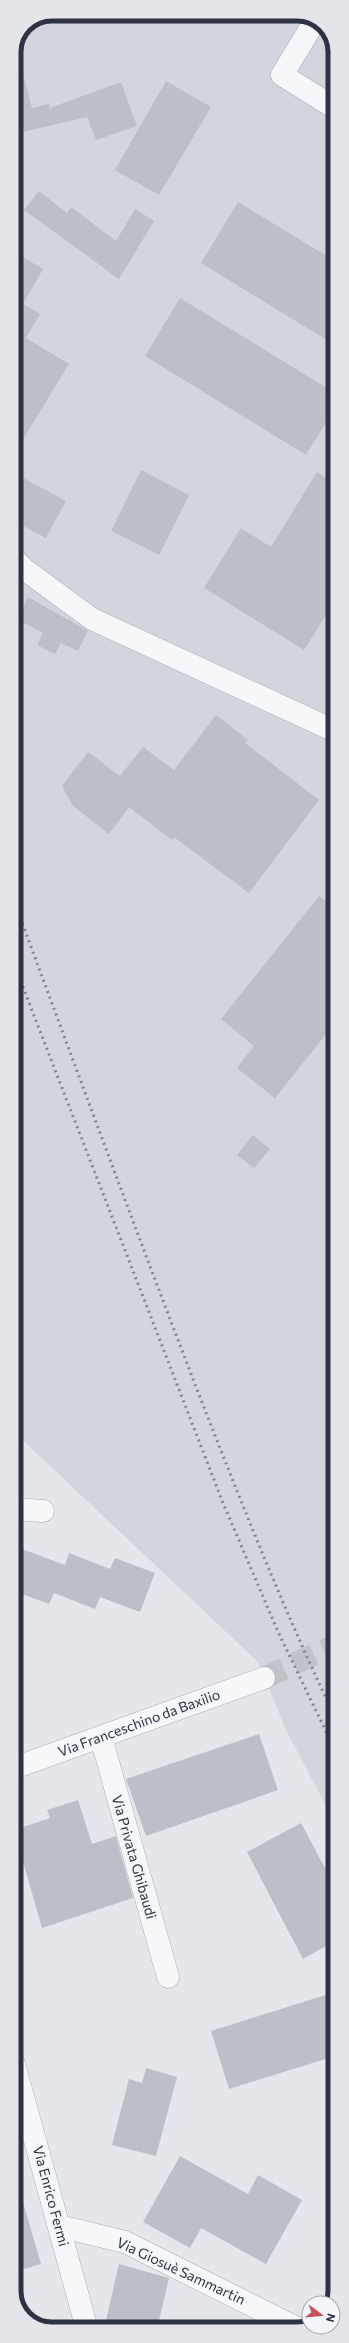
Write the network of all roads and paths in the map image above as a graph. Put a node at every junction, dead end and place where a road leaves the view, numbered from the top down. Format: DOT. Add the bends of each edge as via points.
graph roads {
  1 [pos="313,25"];
  2 [pos="328,104"];
  3 [pos="21,566"];
  4 [pos="328,728"];
  5 [pos="21,1510"];
  6 [pos="42,1511"];
  7 [pos="264,1678"];
  8 [pos="101,1737"];
  9 [pos="21,1766"];
  10 [pos="168,1977"];
  11 [pos="21,2089"];
  12 [pos="59,2226"];
  13 [pos="85,2322"];
  14 [pos="285,2322"];
  1 -- 2 [label="street" via="282,75"];
  3 -- 4 [label="street" via="92,618"];
  5 -- 6 [label="street"];
  7 -- 8 [label="street, Via Franceschino da Baxilio"];
  8 -- 9 [label="street, Via Franceschino da Baxilio"];
  8 -- 10 [label="street, Via Privata Ghibaudi"];
  11 -- 12 [label="street, Via Enrico Fermi"];
  12 -- 13 [label="street, Via Enrico Fermi"];
  12 -- 14 [label="street, Via Giosuè Sammartin" via="125,2242"];
}
